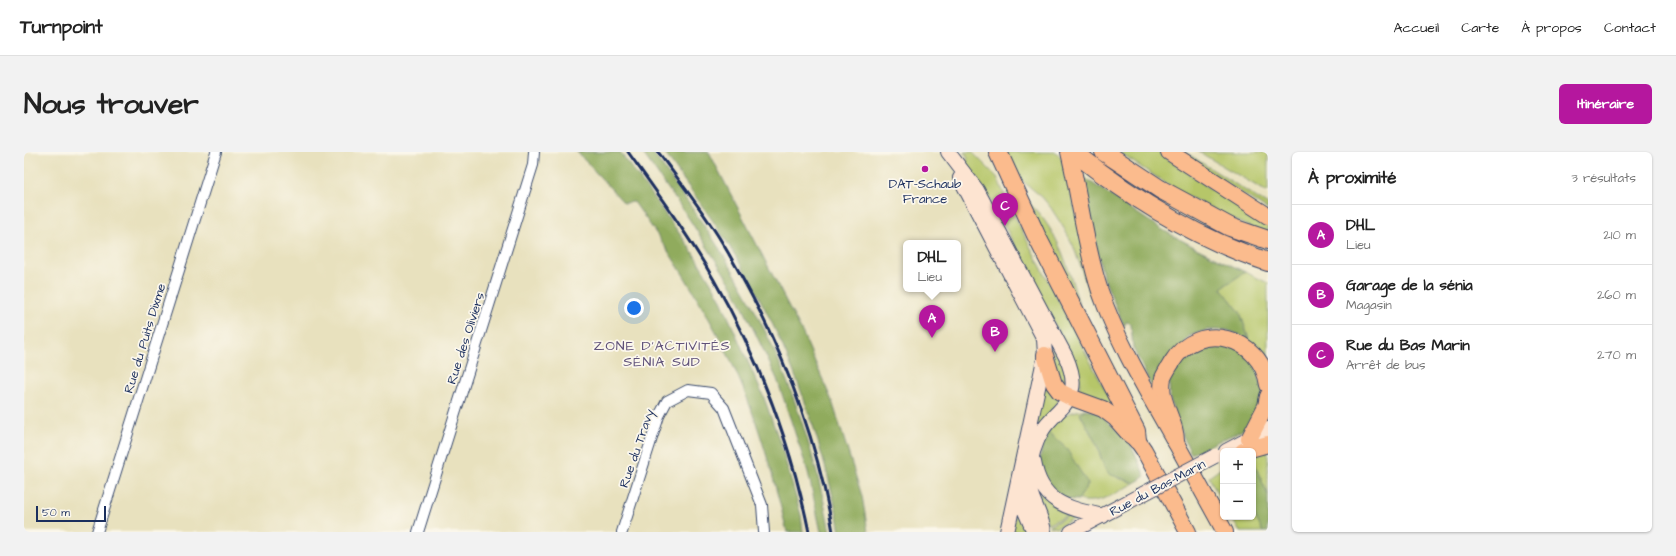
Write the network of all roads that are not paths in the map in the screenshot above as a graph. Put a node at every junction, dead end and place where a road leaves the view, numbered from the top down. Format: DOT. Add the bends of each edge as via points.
graph roads {
  1 [pos="216,152"];
  2 [pos="534,152"];
  3 [pos="947,152"];
  4 [pos="998,152"];
  5 [pos="1069,152"];
  6 [pos="1074,152"];
  7 [pos="1104,152"];
  8 [pos="1169,152"];
  9 [pos="1268,216"];
  10 [pos="1268,240"];
  11 [pos="1260,260"];
  12 [pos="1268,274"];
  13 [pos="1045,355"];
  14 [pos="1268,386"];
  15 [pos="1268,396"];
  16 [pos="1070,397"];
  17 [pos="1268,429"];
  18 [pos="1137,440"];
  19 [pos="1176,443"];
  20 [pos="1268,444"];
  21 [pos="1246,445"];
  22 [pos="1220,454"];
  23 [pos="1032,456"];
  24 [pos="1016,490"];
  25 [pos="1103,516"];
  26 [pos="98,532"];
  27 [pos="418,532"];
  28 [pos="622,532"];
  29 [pos="764,532"];
  30 [pos="1007,532"];
  31 [pos="1034,532"];
  32 [pos="1044,532"];
  33 [pos="1071,532"];
  34 [pos="1188,532"];
  35 [pos="1225,532"];
  1 -- 26 [label="street, Rue du Puits Dixme"];
  2 -- 27 [label="street, Rue des Oliviers" via="533,165"];
  3 -- 13 [label="main road" via="1042,333"];
  3 -- 16 [label="main road" via="977,190 1066,357 1073,380"];
  4 -- 18 [label="highway" via="1036,235 1136,431"];
  5 -- 19 [label="main road" via="1100,290 1120,338"];
  6 -- 11 [label="highway" via="1152,207 1196,232"];
  7 -- 10 [label="highway" via="1167,193 1230,227"];
  8 -- 9 [label="main road"];
  11 -- 12 [label="highway"];
  13 -- 16 [label="main road" via="1054,384 1060,392"];
  13 -- 24 [label="main road"];
  14 -- 19 [label="main road" via="1266,373 1258,358 1252,351 1233,340 1207,339 1182,349 1163,379 1163,395 1176,434"];
  15 -- 21 [label="main road" via="1266,406"];
  16 -- 18 [label="main road" via="1103,409"];
  16 -- 23 [label="main road" via="1043,428"];
  17 -- 21 [label="main road, Rue du Bas-Marin"];
  18 -- 34 [label="main road"];
  19 -- 35 [label="main road"];
  20 -- 21 [label="main road"];
  22 -- 25 [label="main road, Rue du Bas-Marin, bridge"];
  23 -- 25 [label="main road" via="1039,481 1054,499 1066,507"];
  23 -- 32 [label="main road" via="1029,487"];
  24 -- 30 [label="main road"];
  24 -- 31 [label="main road"];
  25 -- 33 [label="main road, Rue du Bas-Marin"];
  28 -- 29 [label="street, Rue du Travy" via="659,416 667,401 688,390 711,394 724,408 762,505"];
}
